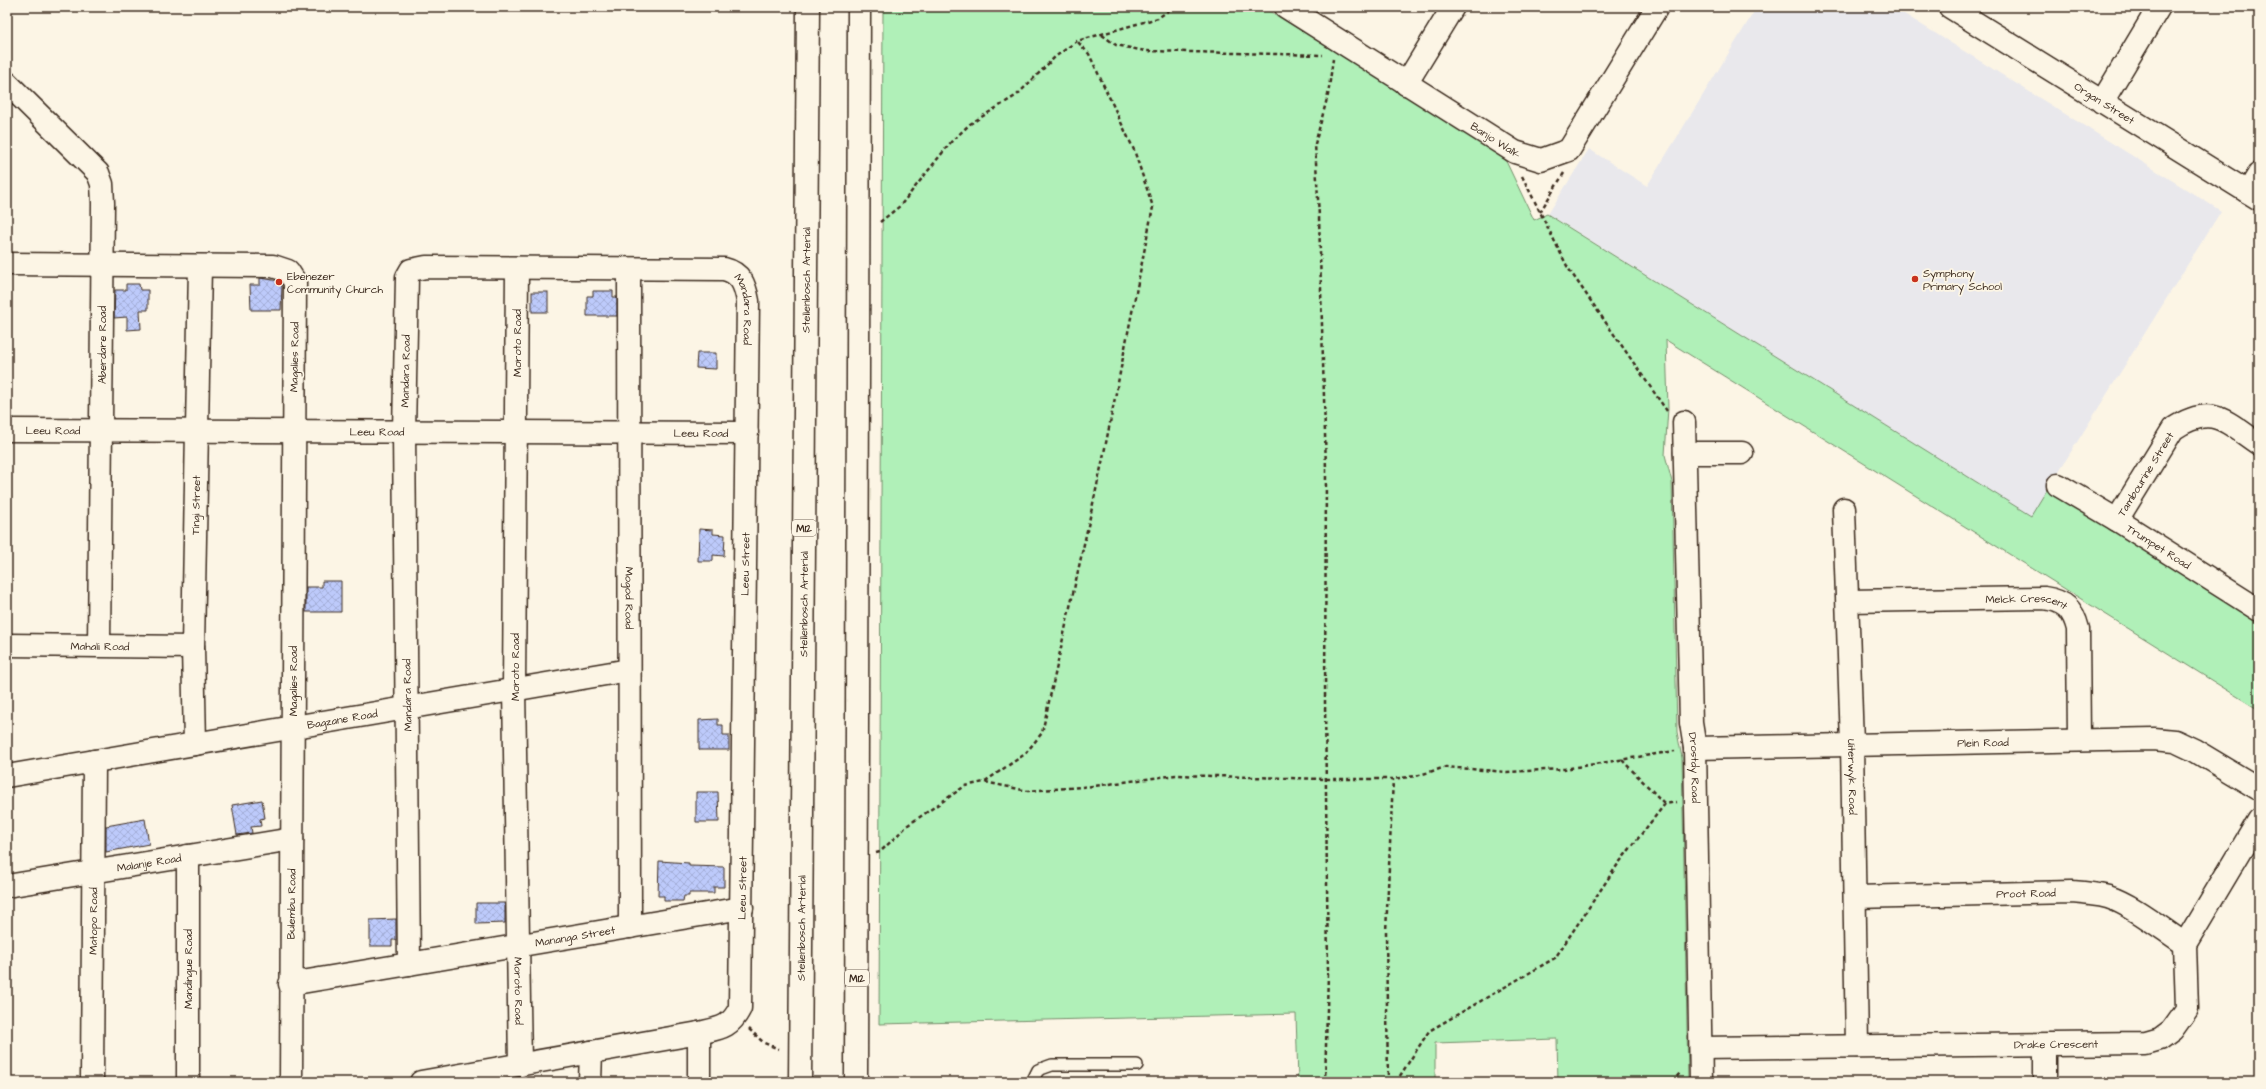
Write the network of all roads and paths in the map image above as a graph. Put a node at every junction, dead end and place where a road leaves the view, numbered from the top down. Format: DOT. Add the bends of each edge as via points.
graph roads {
  1 [pos="808,7"];
  2 [pos="859,7"];
  3 [pos="1174,7"];
  4 [pos="1286,7"];
  5 [pos="1453,7"];
  6 [pos="1657,7"];
  7 [pos="1951,7"];
  8 [pos="2158,7"];
  9 [pos="1101,35"];
  10 [pos="1077,41"];
  11 [pos="7,83"];
  12 [pos="1406,84"];
  13 [pos="2102,102"];
  14 [pos="1568,168"];
  15 [pos="1520,172"];
  16 [pos="2255,188"];
  17 [pos="1540,212"];
  18 [pos="880,222"];
  19 [pos="7,264"];
  20 [pos="102,265"];
  21 [pos="200,266"];
  22 [pos="517,268"];
  23 [pos="629,269"];
  24 [pos="1666,410"];
  25 [pos="1684,422"];
  26 [pos="7,430"];
  27 [pos="101,430"];
  28 [pos="197,430"];
  29 [pos="294,431"];
  30 [pos="404,432"];
  31 [pos="516,432"];
  32 [pos="629,433"];
  33 [pos="746,433"];
  34 [pos="2259,444"];
  35 [pos="1742,453"];
  36 [pos="1685,454"];
  37 [pos="2058,485"];
  38 [pos="1844,509"];
  39 [pos="2117,520"];
  40 [pos="1848,601"];
  41 [pos="2259,610"];
  42 [pos="7,645"];
  43 [pos="99,645"];
  44 [pos="193,647"];
  45 [pos="629,670"];
  46 [pos="514,688"];
  47 [pos="407,706"];
  48 [pos="292,727"];
  49 [pos="2079,739"];
  50 [pos="195,744"];
  51 [pos="1852,744"];
  52 [pos="1694,748"];
  53 [pos="1622,760"];
  54 [pos="94,761"];
  55 [pos="7,776"];
  56 [pos="1393,779"];
  57 [pos="1326,780"];
  58 [pos="984,782"];
  59 [pos="2259,789"];
  60 [pos="1696,798"];
  61 [pos="1665,804"];
  62 [pos="2259,820"];
  63 [pos="292,839"];
  64 [pos="875,853"];
  65 [pos="188,856"];
  66 [pos="93,872"];
  67 [pos="7,886"];
  68 [pos="1855,898"];
  69 [pos="742,908"];
  70 [pos="630,927"];
  71 [pos="2185,944"];
  72 [pos="518,946"];
  73 [pos="409,964"];
  74 [pos="290,984"];
  75 [pos="736,1016"];
  76 [pos="699,1034"];
  77 [pos="2045,1045"];
  78 [pos="1857,1046"];
  79 [pos="779,1048"];
  80 [pos="1701,1048"];
  81 [pos="591,1052"];
  82 [pos="520,1065"];
  83 [pos="1137,1066"];
  84 [pos="481,1077"];
  85 [pos="92,1082"];
  86 [pos="188,1082"];
  87 [pos="291,1082"];
  88 [pos="421,1082"];
  89 [pos="590,1082"];
  90 [pos="699,1082"];
  91 [pos="800,1082"];
  92 [pos="856,1082"];
  93 [pos="1032,1082"];
  94 [pos="1325,1082"];
  95 [pos="1388,1082"];
  96 [pos="1396,1082"];
  97 [pos="1701,1082"];
  98 [pos="2045,1082"];
  1 -- 91 [label="street, Stellenbosch Arterial / M12"];
  2 -- 92 [label="street, M12"];
  3 -- 9 [label="path" via="1158,18"];
  4 -- 12 [label="street, Banjo Walk"];
  5 -- 12 [label="street"];
  6 -- 12 [label="street, Banjo Walk" via="1568,150 1551,157 1535,159 1515,152"];
  7 -- 13 [label="street, Organ Street"];
  8 -- 13 [label="street"];
  9 -- 10 [label="path"];
  9 -- 57 [label="path" via="1116,45 1145,51 1334,55 1328,95 1315,144 1326,470"];
  10 -- 18 [label="path" via="1055,57 1016,95 970,124 951,142 900,206"];
  10 -- 58 [label="path" via="1089,54 1134,150 1153,207 1103,456 1042,733 1025,754"];
  11 -- 20 [label="street, Aberdare Road" via="98,173 102,184 103,202"];
  13 -- 16 [label="street, Organ Street"];
  14 -- 17 [label="path"];
  15 -- 17 [label="path"];
  17 -- 24 [label="path" via="1568,268"];
  19 -- 20 [label="street, Magalies Road"];
  20 -- 21 [label="street, Magalies Road"];
  20 -- 27 [label="street, Aberdare Road"];
  21 -- 28 [label="street, Tingi Street"];
  21 -- 29 [label="street, Magalies Road" via="273,266 288,271 293,276"];
  22 -- 23 [label="street, Mandara Road"];
  22 -- 30 [label="street, Mandara Road" via="426,267 411,270 406,286"];
  22 -- 31 [label="street, Moroto Road"];
  23 -- 32 [label="street, Mogod Road"];
  23 -- 33 [label="street, Mandara Road" via="724,269 733,271 746,286"];
  25 -- 36 [label="street, Drostdy Road"];
  26 -- 27 [label="street, Leeu Road"];
  27 -- 28 [label="street, Leeu Road"];
  27 -- 43 [label="street, Aberdare Road"];
  28 -- 29 [label="street, Leeu Road"];
  28 -- 44 [label="street, Tingi Street"];
  29 -- 30 [label="street, Leeu Road"];
  29 -- 48 [label="street, Magalies Road"];
  30 -- 31 [label="street, Leeu Road"];
  30 -- 47 [label="street, Mandara Road"];
  31 -- 32 [label="street, Leeu Road"];
  31 -- 46 [label="street, Moroto Road"];
  32 -- 33 [label="street, Leeu Road"];
  32 -- 45 [label="street, Mogod Road"];
  33 -- 69 [label="street, Leeu Street"];
  34 -- 39 [label="street, Tambourine Street" via="2212,416 2197,416 2186,421 2173,430"];
  35 -- 36 [label="street"];
  36 -- 52 [label="street, Drostdy Road" via="1691,723"];
  37 -- 39 [label="street, Trumpet Road"];
  38 -- 40 [label="street, Uiterwyk Road"];
  39 -- 41 [label="street, Trumpet Road"];
  40 -- 49 [label="street, Melck Crescent" via="2044,598 2068,606 2075,616 2078,629"];
  40 -- 51 [label="street, Uiterwyk Road"];
  42 -- 43 [label="street, Mahali Road"];
  43 -- 44 [label="street, Mahali Road"];
  44 -- 50 [label="street, Tingi Street"];
  45 -- 46 [label="street, Bagzane Road"];
  45 -- 70 [label="street, Mogod Road"];
  46 -- 47 [label="street, Bagzane Road"];
  46 -- 72 [label="street, Moroto Road"];
  47 -- 48 [label="street, Bagzane Road"];
  47 -- 73 [label="street, Mandara Road"];
  48 -- 50 [label="street, Bagzane Road"];
  48 -- 63 [label="street, Bulembu Road"];
  49 -- 51 [label="street, Plein Road"];
  49 -- 59 [label="street, Plein Road" via="2175,741"];
  50 -- 54 [label="street, Bagzane Road"];
  51 -- 52 [label="street, Plein Road"];
  51 -- 68 [label="street, Uiterwyk Road"];
  52 -- 53 [label="path"];
  52 -- 60 [label="street, Drostdy Road"];
  53 -- 56 [label="path" via="1550,770 1507,772 1446,767 1416,776"];
  53 -- 61 [label="path"];
  54 -- 55 [label="street, Bagzane Road"];
  54 -- 66 [label="street, Matopo Road"];
  56 -- 57 [label="path"];
  56 -- 95 [label="path" via="1386,932"];
  57 -- 58 [label="path" via="1176,775 1094,786 1028,791"];
  57 -- 94 [label="path" via="1328,973"];
  58 -- 64 [label="path" via="965,786 908,825 880,852"];
  60 -- 61 [label="path"];
  60 -- 80 [label="street, Drostdy Road"];
  61 -- 96 [label="path" via="1618,864 1555,958 1429,1031"];
  62 -- 71 [label="street"];
  63 -- 65 [label="street, Malanje Road"];
  63 -- 74 [label="street, Bulembu Road"];
  65 -- 66 [label="street, Malanje Road"];
  65 -- 86 [label="street, Mandingue Road"];
  66 -- 67 [label="street, Malanje Road"];
  66 -- 85 [label="street, Matopo Road"];
  68 -- 71 [label="street, Proot Road" via="2091,893 2126,906"];
  68 -- 78 [label="street, Uiterwyk Road"];
  69 -- 70 [label="street, Mananga Street"];
  69 -- 75 [label="street, Leeu Street" via="741,998"];
  70 -- 72 [label="street, Mananga Street"];
  71 -- 77 [label="street, Drake Crescent" via="2187,1008 2172,1030 2160,1039 2146,1043"];
  72 -- 73 [label="street, Mananga Street"];
  72 -- 82 [label="street, Moroto Road"];
  73 -- 74 [label="street, Mananga Street"];
  74 -- 87 [label="street, Bulembu Road"];
  75 -- 76 [label="street" via="724,1027"];
  75 -- 79 [label="path" via="764,1043"];
  76 -- 81 [label="street"];
  76 -- 90 [label="street"];
  77 -- 78 [label="street, Drake Crescent"];
  77 -- 98 [label="street"];
  78 -- 80 [label="street, Drake Crescent"];
  80 -- 97 [label="street, Drostdy Road"];
  81 -- 82 [label="street"];
  81 -- 89 [label="street"];
  82 -- 84 [label="street"];
  83 -- 93 [label="lane" via="1052,1065 1038,1070"];
  84 -- 88 [label="street"];
}
